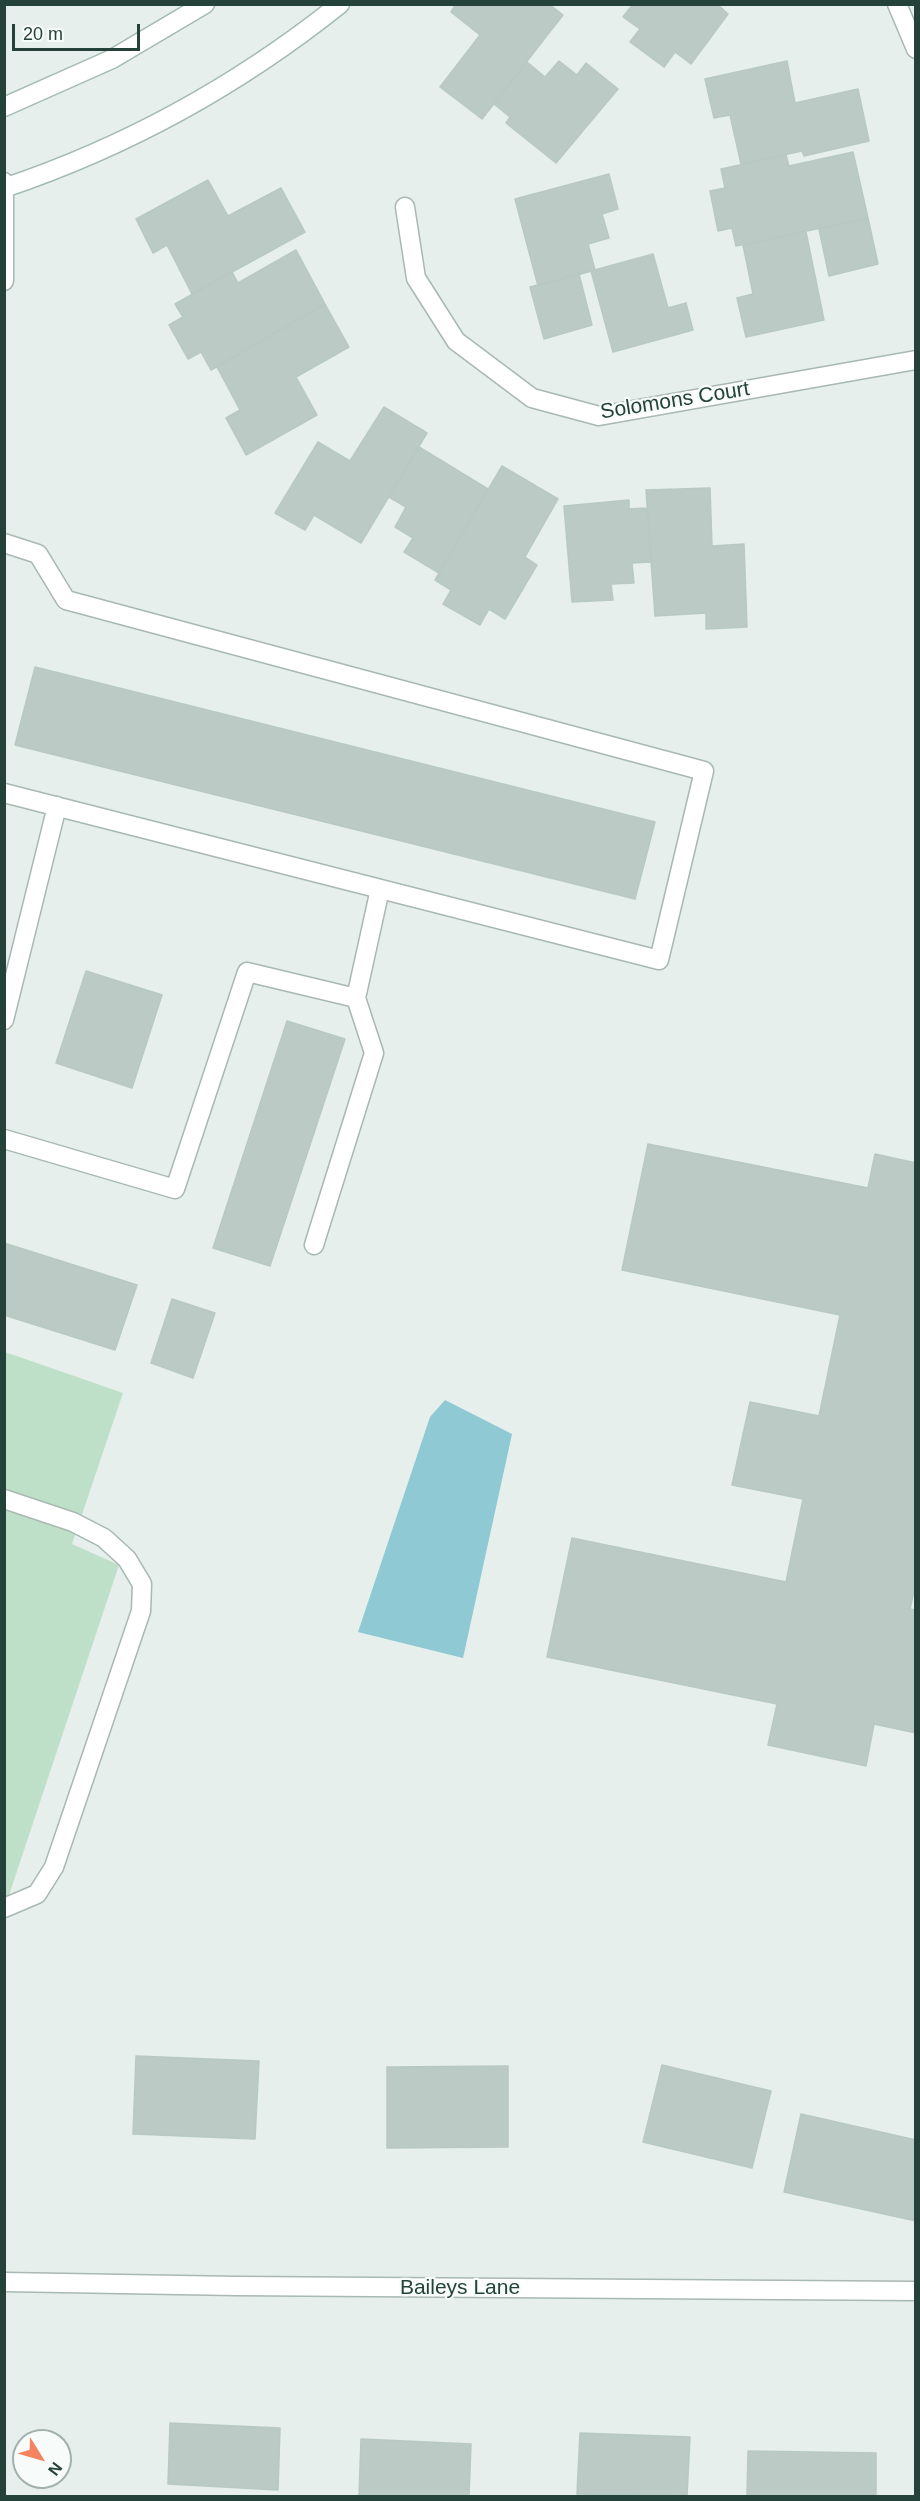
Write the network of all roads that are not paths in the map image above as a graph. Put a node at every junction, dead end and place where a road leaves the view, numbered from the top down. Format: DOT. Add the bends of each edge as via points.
graph roads {
  1 [pos="205,4"];
  2 [pos="340,4"];
  3 [pos="897,4"];
  4 [pos="915,49"];
  5 [pos="4,107"];
  6 [pos="5,186"];
  7 [pos="405,207"];
  8 [pos="4,281"];
  9 [pos="915,360"];
  10 [pos="4,543"];
  11 [pos="4,793"];
  12 [pos="57,806"];
  13 [pos="380,888"];
  14 [pos="356,998"];
  15 [pos="4,1020"];
  16 [pos="4,1139"];
  17 [pos="314,1245"];
  18 [pos="4,1499"];
  19 [pos="4,1908"];
  20 [pos="4,2282"];
  21 [pos="915,2290"];
  1 -- 5 [label="street" via="112,59"];
  2 -- 6 [label="street" via="292,43 142,132"];
  3 -- 4 [label="street"];
  6 -- 8 [label="street"];
  7 -- 9 [label="street, Solomons Court" via="416,278 456,341 532,398 599,416"];
  10 -- 13 [label="street" via="38,554 66,600 704,771 658,960"];
  11 -- 12 [label="street"];
  12 -- 13 [label="street"];
  12 -- 15 [label="street"];
  13 -- 14 [label="street"];
  14 -- 16 [label="street" via="247,972 175,1189"];
  14 -- 17 [label="street" via="374,1053"];
  18 -- 19 [label="street" via="73,1522 104,1538 127,1560 142,1584 141,1611 54,1867 37,1894"];
  20 -- 21 [label="street, Baileys Lane"];
}
